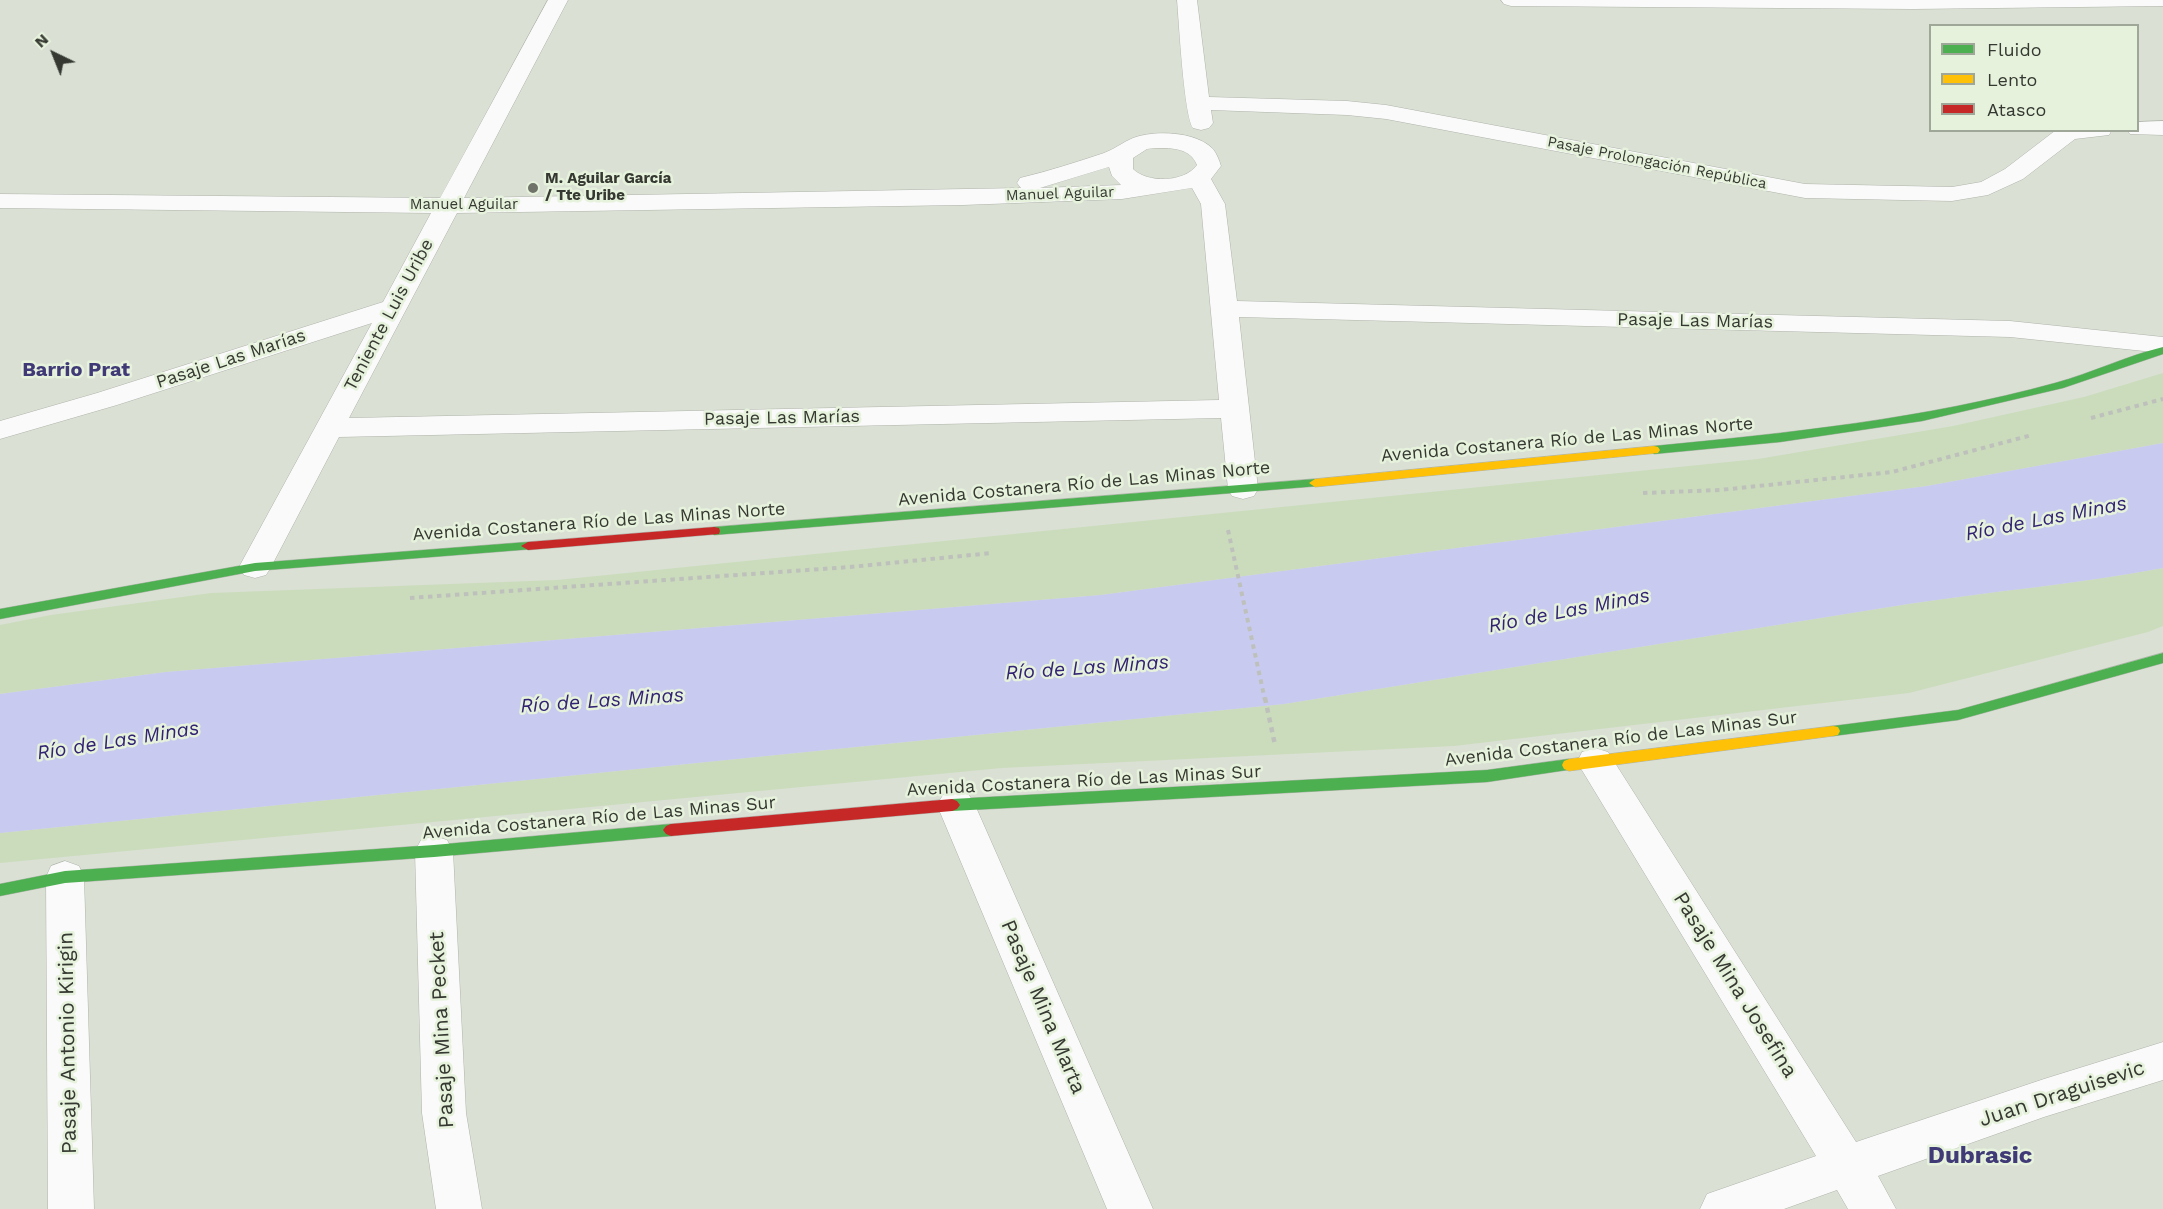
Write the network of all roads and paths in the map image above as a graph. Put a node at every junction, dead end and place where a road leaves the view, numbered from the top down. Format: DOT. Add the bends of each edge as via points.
graph roads {
  1 [pos="558,0"];
  2 [pos="1187,0"];
  3 [pos="1511,0"];
  4 [pos="2163,0"];
  5 [pos="1910,1"];
  6 [pos="2012,1"];
  7 [pos="1949,21"];
  8 [pos="1184,113"];
  9 [pos="2163,128"];
  10 [pos="2139,129"];
  11 [pos="2067,132"];
  12 [pos="1131,149"];
  13 [pos="1202,167"];
  14 [pos="1156,186"];
  15 [pos="963,198"];
  16 [pos="0,201"];
  17 [pos="448,206"];
  18 [pos="394,307"];
  19 [pos="1226,309"];
  20 [pos="2163,348"];
  21 [pos="1234,409"];
  22 [pos="329,428"];
  23 [pos="0,430"];
  24 [pos="1244,489"];
  25 [pos="1236,561"];
  26 [pos="255,567"];
  27 [pos="0,614"];
  28 [pos="2163,658"];
  29 [pos="1270,716"];
  30 [pos="1595,762"];
  31 [pos="956,805"];
  32 [pos="434,851"];
  33 [pos="66,877"];
  34 [pos="0,890"];
  35 [pos="2163,1061"];
  36 [pos="1847,1166"];
  37 [pos="71,1209"];
  38 [pos="459,1209"];
  39 [pos="1130,1209"];
  40 [pos="1723,1209"];
  41 [pos="1873,1209"];
  1 -- 17 [label="street, Teniente Luis Uribe"];
  2 -- 8 [label="street"];
  3 -- 5 [label="street"];
  4 -- 6 [label="street"];
  5 -- 6 [label="street"];
  5 -- 7 [label="street"];
  8 -- 11 [label="street, Pasaje Prolongación República" via="1347,108 1386,112 1805,190 1952,194 1988,188 2014,174"];
  8 -- 12 [label="street"];
  8 -- 13 [label="street"];
  9 -- 10 [label="street"];
  12 -- 13 [label="street" via="1156,141 1186,144"];
  12 -- 14 [label="street" via="1118,162 1121,170 1129,177"];
  12 -- 15 [label="street, Manuel Aguilar" via="1054,177"];
  13 -- 14 [label="street, Manuel Aguilar" via="1186,184"];
  13 -- 19 [label="street" via="1213,204"];
  14 -- 15 [label="street, Manuel Aguilar" via="1122,192"];
  15 -- 17 [label="street, Manuel Aguilar"];
  16 -- 17 [label="street, Manuel Aguilar"];
  17 -- 18 [label="street, Teniente Luis Uribe"];
  18 -- 22 [label="street, Teniente Luis Uribe"];
  18 -- 23 [label="street, Pasaje Las Marías"];
  19 -- 20 [label="street, Pasaje Las Marías" via="2010,329"];
  19 -- 21 [label="street"];
  20 -- 24 [label="street, Avenida Costanera Río de Las Minas Norte" via="2059,386 1910,418 1780,438"];
  21 -- 22 [label="street, Pasaje Las Marías"];
  21 -- 24 [label="street"];
  22 -- 26 [label="street, Teniente Luis Uribe"];
  24 -- 26 [label="street, Avenida Costanera Río de Las Minas Norte"];
  25 -- 29 [label="path"];
  26 -- 27 [label="street, Avenida Costanera Río de Las Minas Norte"];
  28 -- 30 [label="street, Avenida Costanera Río de Las Minas Sur" via="1958,715"];
  30 -- 31 [label="street, Avenida Costanera Río de Las Minas Sur" via="1487,776"];
  30 -- 36 [label="street, Pasaje Mina Josefina"];
  31 -- 32 [label="street, Avenida Costanera Río de Las Minas Sur"];
  31 -- 39 [label="street, Pasaje Mina Marta"];
  32 -- 33 [label="street, Avenida Costanera Río de Las Minas Sur"];
  32 -- 38 [label="street, Pasaje Mina Pecket" via="444,1113"];
  33 -- 34 [label="street, Avenida Costanera Río de Las Minas Sur"];
  33 -- 37 [label="street, Pasaje Antonio Kirigin"];
  35 -- 36 [label="street, Juan Draguisevic"];
  36 -- 40 [label="street, Juan Draguisevic"];
  36 -- 41 [label="street, Pasaje Mina Josefina"];
}
